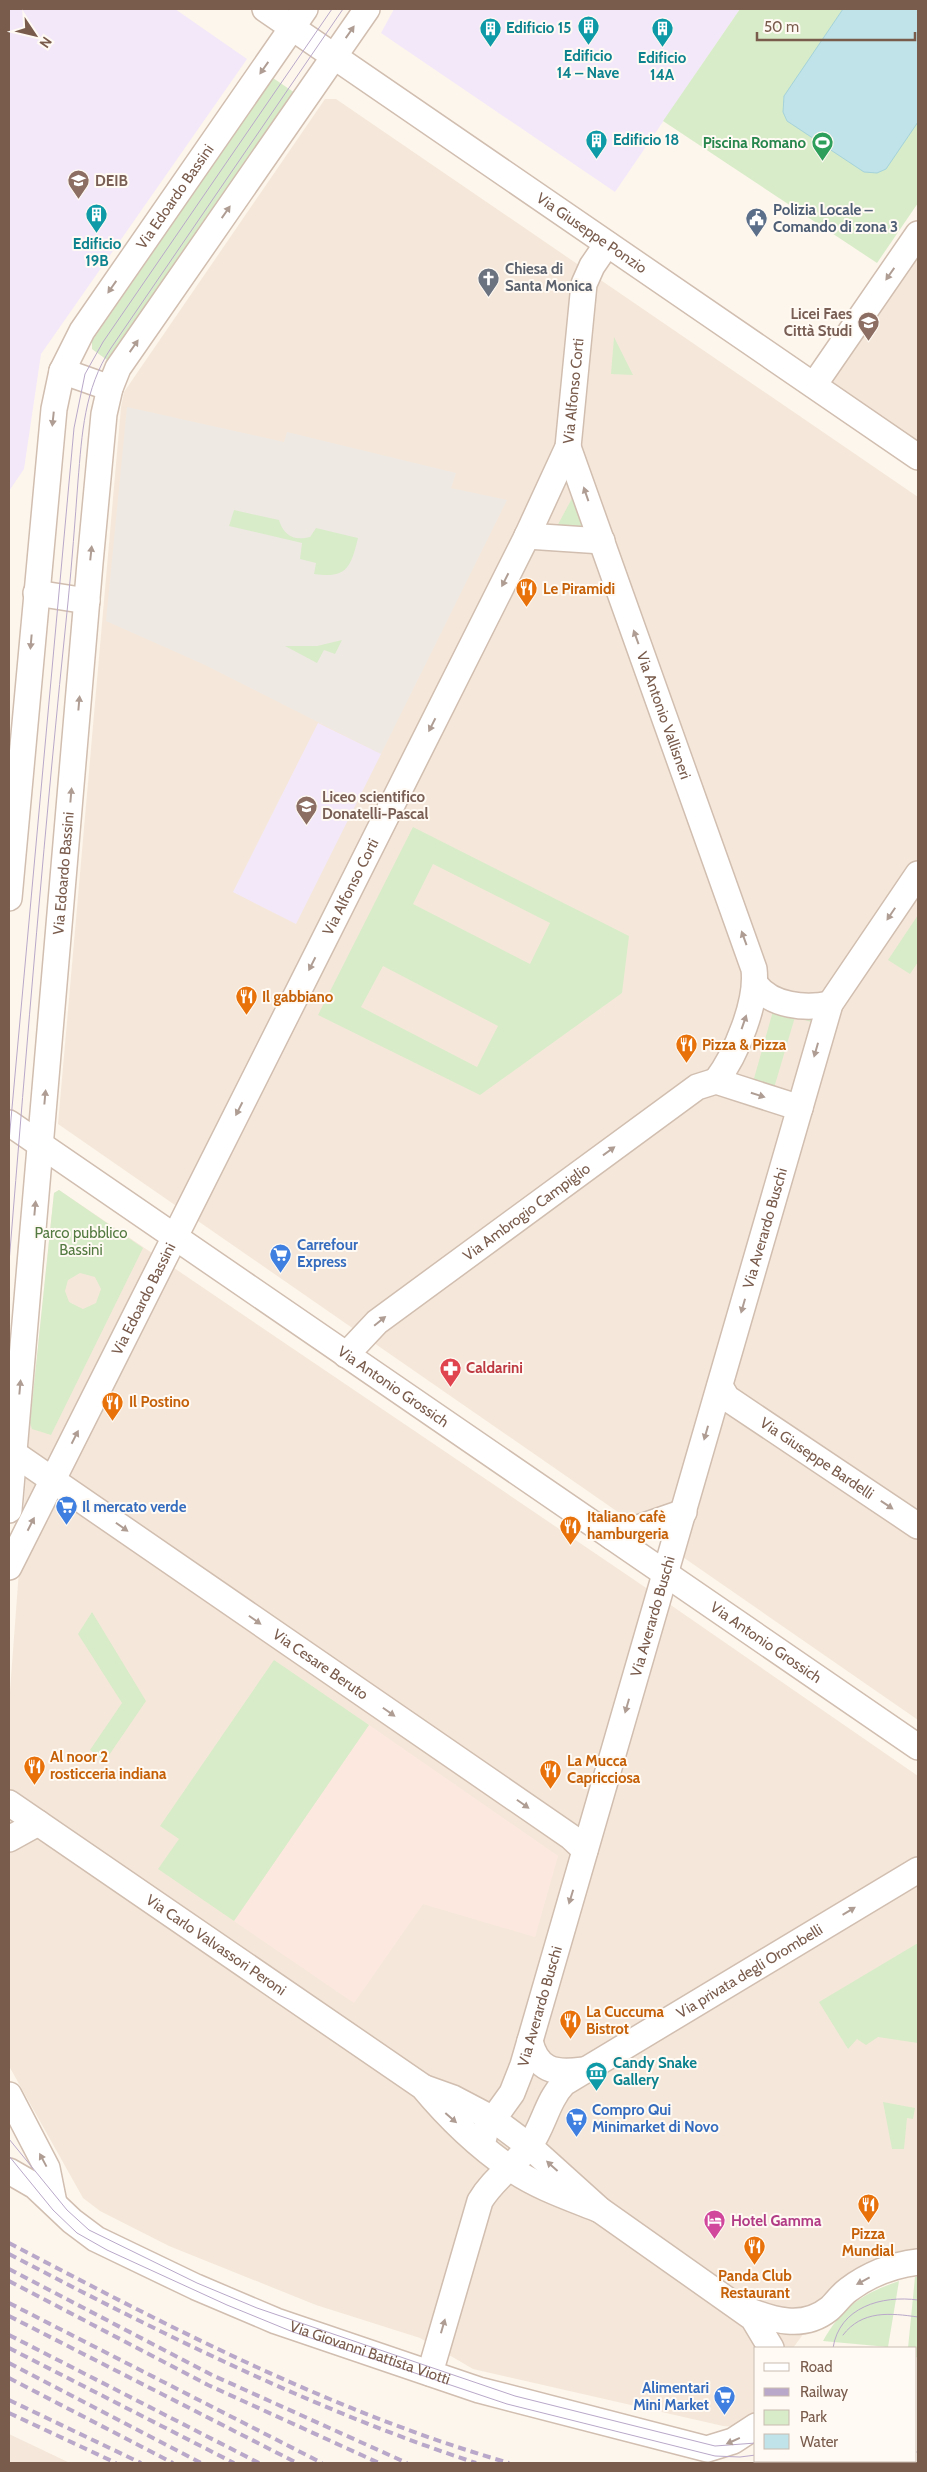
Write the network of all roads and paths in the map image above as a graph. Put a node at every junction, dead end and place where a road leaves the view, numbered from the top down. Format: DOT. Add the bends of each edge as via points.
graph roads {
  1 [pos="265,9"];
  2 [pos="366,9"];
  3 [pos="299,18"];
  4 [pos="334,56"];
  5 [pos="918,234"];
  6 [pos="607,244"];
  7 [pos="62,371"];
  8 [pos="814,385"];
  9 [pos="110,388"];
  10 [pos="568,447"];
  11 [pos="918,457"];
  12 [pos="527,536"];
  13 [pos="602,541"];
  14 [pos="36,593"];
  15 [pos="87,601"];
  16 [pos="918,874"];
  17 [pos="9,898"];
  18 [pos="756,985"];
  19 [pos="830,1004"];
  20 [pos="716,1081"];
  21 [pos="800,1108"];
  22 [pos="9,1123"];
  23 [pos="41,1145"];
  24 [pos="175,1237"];
  25 [pos="346,1355"];
  26 [pos="720,1386"];
  27 [pos="11,1451"];
  28 [pos="53,1480"];
  29 [pos="9,1510"];
  30 [pos="684,1512"];
  31 [pos="918,1526"];
  32 [pos="612,1537"];
  33 [pos="9,1567"];
  34 [pos="666,1575"];
  35 [pos="918,1747"];
  36 [pos="9,1803"];
  37 [pos="38,1823"];
  38 [pos="9,1839"];
  39 [pos="585,1850"];
  40 [pos="918,1870"];
  41 [pos="530,2041"];
  42 [pos="582,2070"];
  43 [pos="423,2088"];
  44 [pos="9,2095"];
  45 [pos="16,2116"];
  46 [pos="493,2120"];
  47 [pos="482,2145"];
  48 [pos="529,2146"];
  49 [pos="510,2168"];
  50 [pos="9,2171"];
  51 [pos="54,2203"];
  52 [pos="600,2210"];
  53 [pos="918,2262"];
  54 [pos="744,2312"];
  55 [pos="770,2347"];
  56 [pos="430,2373"];
  57 [pos="754,2427"];
  1 -- 3 [label="street, Via Giuseppe Ponzio"];
  4 -- 2 [label="street, Via Edoardo Bassini, one-way"];
  3 -- 4 [label="street, Via Giuseppe Ponzio"];
  3 -- 7 [label="street, Via Edoardo Bassini, one-way" via="82,331"];
  4 -- 6 [label="street, Via Giuseppe Ponzio"];
  9 -- 4 [label="street, Via Edoardo Bassini, one-way" via="118,368"];
  5 -- 8 [label="street, one-way"];
  6 -- 8 [label="street, Via Giuseppe Ponzio"];
  6 -- 10 [label="street, Via Alfonso Corti" via="585,279"];
  7 -- 9 [label="street"];
  7 -- 14 [label="street, Via Edoardo Bassini, one-way" via="54,408"];
  8 -- 11 [label="street, Via Giuseppe Ponzio"];
  15 -- 9 [label="street, Via Edoardo Bassini, one-way" via="104,414"];
  10 -- 12 [label="street, Via Alfonso Corti"];
  13 -- 10 [label="street, Via Antonio Vallisneri, one-way"];
  12 -- 13 [label="street"];
  12 -- 24 [label="street, Via Alfonso Corti, one-way"];
  18 -- 13 [label="street, Via Antonio Vallisneri, one-way" via="751,957"];
  14 -- 15 [label="street"];
  14 -- 17 [label="street, Via Edoardo Bassini, one-way"];
  23 -- 15 [label="street, Via Edoardo Bassini, one-way"];
  16 -- 19 [label="street, Via Averardo Buschi, one-way"];
  18 -- 19 [label="street" via="763,995 775,1001 811,1007"];
  20 -- 18 [label="street, one-way" via="731,1058"];
  19 -- 21 [label="street, Via Averardo Buschi, one-way"];
  20 -- 21 [label="street, one-way"];
  25 -- 20 [label="street, Via Ambrogio Campiglio, one-way" via="385,1316 685,1095 702,1084"];
  21 -- 26 [label="street, Via Averardo Buschi, one-way"];
  22 -- 23 [label="street"];
  23 -- 24 [label="street, Via Edoardo Bassini"];
  27 -- 23 [label="street, Via Edoardo Bassini, one-way"];
  24 -- 25 [label="street, Via Antonio Grossich"];
  28 -- 24 [label="street, Via Edoardo Bassini, one-way"];
  25 -- 32 [label="street, Via Antonio Grossich"];
  26 -- 30 [label="street, Via Averardo Buschi, one-way"];
  26 -- 31 [label="street, Via Giuseppe Bardelli, one-way" via="727,1398"];
  27 -- 28 [label="street"];
  27 -- 29 [label="street, Via Edoardo Bassini"];
  33 -- 28 [label="street, Via Edoardo Bassini, one-way"];
  28 -- 39 [label="street, Via Cesare Beruto, one-way" via="571,1837"];
  30 -- 32 [label="street"];
  30 -- 34 [label="street, Via Averardo Buschi"];
  32 -- 34 [label="street, Via Antonio Grossich"];
  34 -- 35 [label="street, Via Antonio Grossich"];
  34 -- 39 [label="street, Via Averardo Buschi, one-way"];
  36 -- 37 [label="street, Via Carlo Valvassori Peroni"];
  37 -- 38 [label="street"];
  37 -- 43 [label="street, Via Carlo Valvassori Peroni"];
  39 -- 41 [label="street, Via Averardo Buschi, one-way"];
  42 -- 40 [label="street, Via privata degli Orombelli, one-way"];
  41 -- 42 [label="street, Via privata degli Orombelli" via="533,2054 549,2069 562,2073"];
  41 -- 46 [label="street, Via Averardo Buschi" via="515,2086"];
  42 -- 48 [label="street, Via privata degli Orombelli" via="556,2091"];
  43 -- 46 [label="street, Via Carlo Valvassori Peroni" via="453,2098"];
  43 -- 47 [label="street, Via Carlo Valvassori Peroni, one-way" via="443,2111"];
  44 -- 45 [label="street"];
  51 -- 45 [label="street, one-way" via="50,2175"];
  46 -- 47 [label="street"];
  46 -- 48 [label="street, Via Carlo Valvassori Peroni"];
  47 -- 49 [label="street, Via Carlo Valvassori Peroni"];
  48 -- 49 [label="street"];
  52 -- 48 [label="street, Via Carlo Valvassori Peroni, one-way"];
  49 -- 52 [label="street, Via Carlo Valvassori Peroni" via="536,2183"];
  56 -- 49 [label="street, one-way" via="477,2208 487,2190"];
  50 -- 51 [label="street, Via Giovanni Battista Viotti" via="35,2186"];
  51 -- 56 [label="street, Via Giovanni Battista Viotti" via="72,2222 96,2239 196,2286 276,2321"];
  52 -- 54 [label="street, Via Carlo Valvassori Peroni"];
  53 -- 54 [label="street, Via Carlo Valvassori Peroni, one-way" via="886,2270 860,2282 828,2310 807,2319 785,2322"];
  54 -- 55 [label="street"];
  57 -- 56 [label="street, Via Giovanni Battista Viotti, one-way" via="733,2441 707,2449 546,2409"];
}
